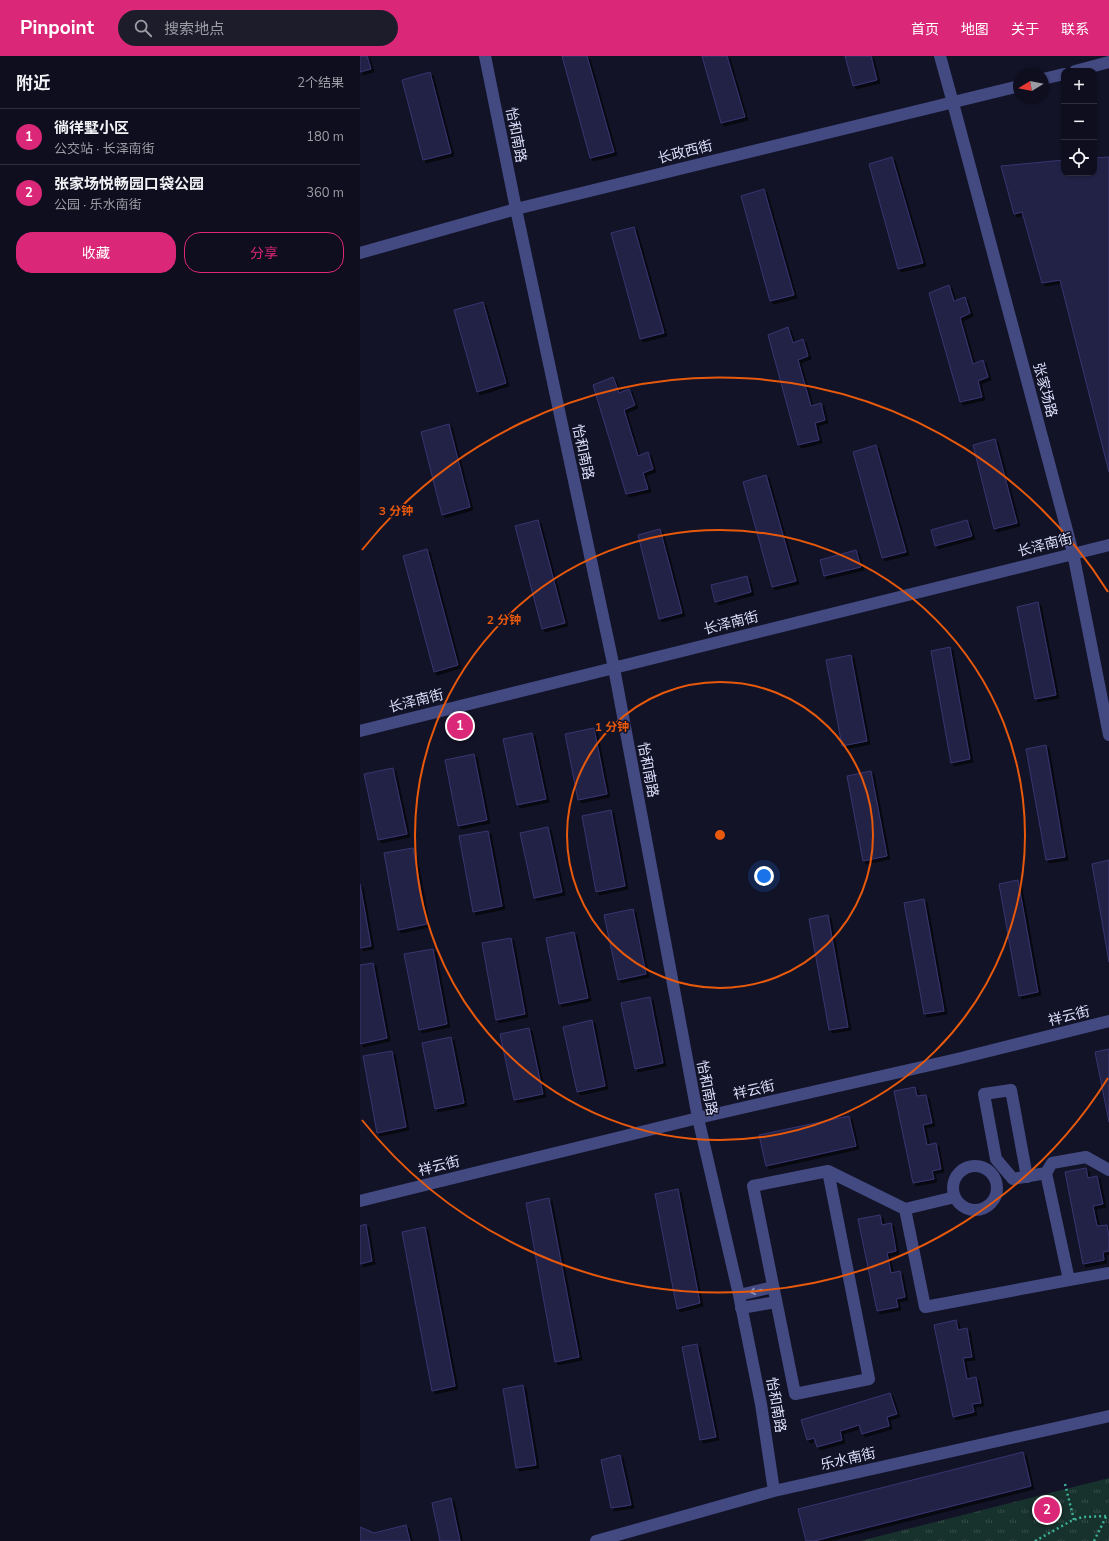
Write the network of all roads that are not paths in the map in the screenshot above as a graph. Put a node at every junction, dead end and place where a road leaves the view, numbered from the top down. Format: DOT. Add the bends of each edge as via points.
graph roads {
  1 [pos="485,56"];
  2 [pos="940,56"];
  3 [pos="1109,62"];
  4 [pos="1087,68"];
  5 [pos="1061,75"];
  6 [pos="1049,78"];
  7 [pos="1013,88"];
  8 [pos="953,103"];
  9 [pos="516,209"];
  10 [pos="360,253"];
  11 [pos="1109,544"];
  12 [pos="1073,553"];
  13 [pos="614,668"];
  14 [pos="360,731"];
  15 [pos="1109,735"];
  16 [pos="1109,1021"];
  17 [pos="698,1118"];
  18 [pos="1109,1170"];
  19 [pos="828,1171"];
  20 [pos="1006,1171"];
  21 [pos="1046,1173"];
  22 [pos="1027,1177"];
  23 [pos="996,1180"];
  24 [pos="955,1197"];
  25 [pos="360,1201"];
  26 [pos="905,1209"];
  27 [pos="1109,1273"];
  28 [pos="1069,1280"];
  29 [pos="773,1287"];
  30 [pos="740,1302"];
  31 [pos="776,1302"];
  32 [pos="1109,1416"];
  33 [pos="774,1491"];
  34 [pos="596,1541"];
  1 -- 9 [label="street, 怡和南路"];
  2 -- 8 [label="street, 张家场路"];
  3 -- 4 [label="street"];
  5 -- 6 [label="street"];
  7 -- 8 [label="street, 长政西街"];
  8 -- 9 [label="street, 长政西街"];
  8 -- 12 [label="street, 张家场路"];
  9 -- 10 [label="street, 长政西街"];
  9 -- 13 [label="street, 怡和南路"];
  11 -- 12 [label="street, 长泽南街"];
  12 -- 13 [label="street, 长泽南街"];
  12 -- 15 [label="street, 张家场路"];
  13 -- 14 [label="street, 长泽南街"];
  13 -- 17 [label="street, 怡和南路"];
  16 -- 17 [label="street, 祥云街"];
  17 -- 25 [label="street, 祥云街"];
  17 -- 30 [label="street, 怡和南路"];
  18 -- 21 [label="street" via="1086,1157 1052,1163"];
  19 -- 26 [label="street"];
  19 -- 29 [label="street" via="753,1186"];
  19 -- 31 [label="street" via="869,1379 795,1394"];
  20 -- 22 [label="street" via="1013,1179"];
  20 -- 22 [label="street" via="996,1159 984,1094 1011,1090"];
  20 -- 23 [label="street"];
  21 -- 22 [label="street"];
  21 -- 28 [label="street"];
  23 -- 24 [label="street" via="997,1195 988,1207 981,1210 966,1208"];
  23 -- 24 [label="street" via="986,1169 973,1166 966,1168 956,1177"];
  24 -- 26 [label="street"];
  26 -- 28 [label="street" via="925,1307"];
  27 -- 28 [label="street"];
  29 -- 30 [label="street, one-way"];
  29 -- 31 [label="street"];
  30 -- 31 [label="street"];
  30 -- 33 [label="street, 怡和南路" via="761,1404"];
  32 -- 33 [label="street, 乐水南街"];
  33 -- 34 [label="street, 乐水南街"];
}
